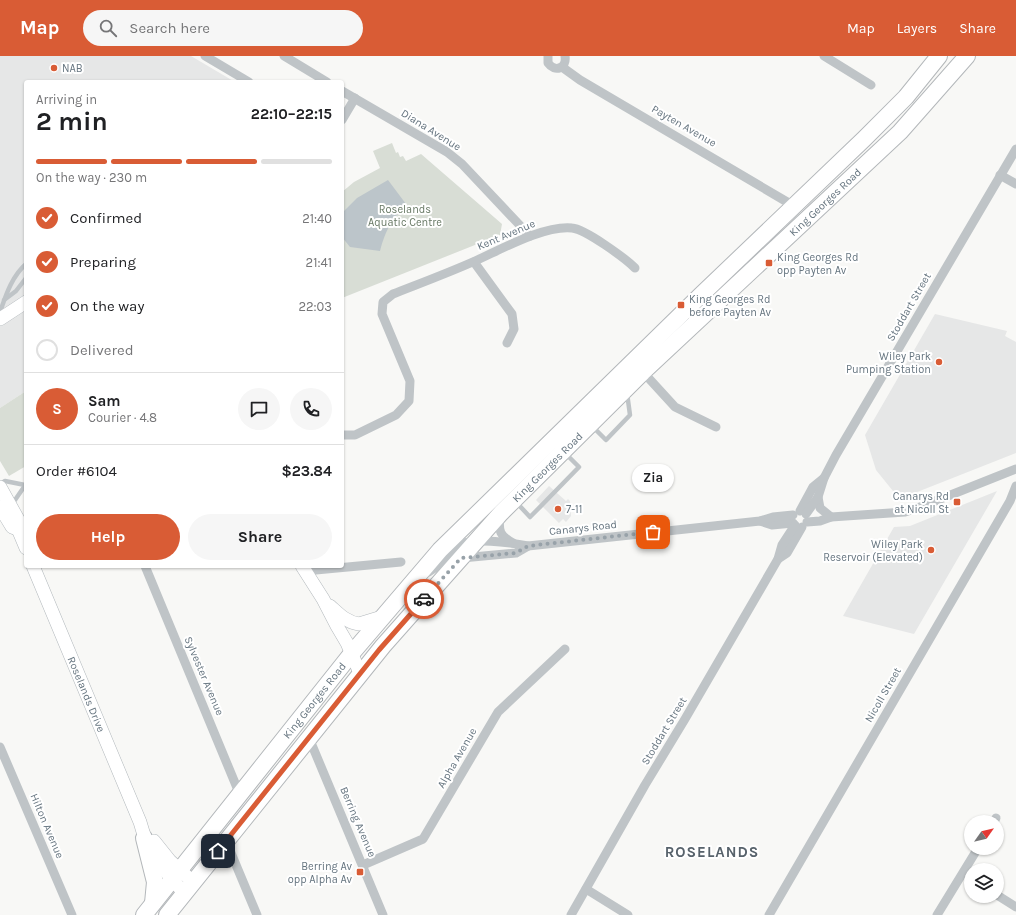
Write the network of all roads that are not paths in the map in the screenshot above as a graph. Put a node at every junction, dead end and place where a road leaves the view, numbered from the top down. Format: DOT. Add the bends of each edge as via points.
graph roads {
  1 [pos="205,56"];
  2 [pos="284,56"];
  3 [pos="547,56"];
  4 [pos="565,56"];
  5 [pos="824,56"];
  6 [pos="939,56"];
  7 [pos="967,56"];
  8 [pos="931,63"];
  9 [pos="562,67"];
  10 [pos="246,80"];
  11 [pos="325,80"];
  12 [pos="871,85"];
  13 [pos="344,92"];
  14 [pos="354,98"];
  15 [pos="344,116"];
  16 [pos="1016,149"];
  17 [pos="1000,175"];
  18 [pos="1016,184"];
  19 [pos="794,206"];
  20 [pos="530,236"];
  21 [pos="474,262"];
  22 [pos="24,266"];
  23 [pos="635,268"];
  24 [pos="24,281"];
  25 [pos="4,300"];
  26 [pos="24,303"];
  27 [pos="0,312"];
  28 [pos="0,319"];
  29 [pos="506,343"];
  30 [pos="643,372"];
  31 [pos="626,389"];
  32 [pos="591,424"];
  33 [pos="716,427"];
  34 [pos="344,435"];
  35 [pos="564,451"];
  36 [pos="1016,469"];
  37 [pos="824,478"];
  38 [pos="0,484"];
  39 [pos="24,484"];
  40 [pos="24,486"];
  41 [pos="1016,486"];
  42 [pos="0,487"];
  43 [pos="818,497"];
  44 [pos="514,500"];
  45 [pos="5,505"];
  46 [pos="501,513"];
  47 [pos="831,517"];
  48 [pos="801,519"];
  49 [pos="760,521"];
  50 [pos="778,525"];
  51 [pos="476,542"];
  52 [pos="24,543"];
  53 [pos="515,543"];
  54 [pos="782,545"];
  55 [pos="528,546"];
  56 [pos="461,558"];
  57 [pos="778,559"];
  58 [pos="401,562"];
  59 [pos="344,565"];
  60 [pos="34,568"];
  61 [pos="146,568"];
  62 [pos="303,568"];
  63 [pos="416,576"];
  64 [pos="323,599"];
  65 [pos="382,617"];
  66 [pos="565,649"];
  67 [pos="352,653"];
  68 [pos="360,673"];
  69 [pos="309,738"];
  70 [pos="0,747"];
  71 [pos="240,795"];
  72 [pos="140,822"];
  73 [pos="144,838"];
  74 [pos="226,841"];
  75 [pos="363,865"];
  76 [pos="176,875"];
  77 [pos="964,880"];
  78 [pos="189,888"];
  79 [pos="586,890"];
  80 [pos="1004,899"];
  81 [pos="1016,907"];
  82 [pos="148,910"];
  83 [pos="72,915"];
  84 [pos="167,915"];
  85 [pos="257,915"];
  86 [pos="383,915"];
  87 [pos="571,915"];
  88 [pos="628,915"];
  89 [pos="769,915"];
  90 [pos="937,915"];
  1 -- 10 [label="street"];
  2 -- 11 [label="street"];
  3 -- 9 [label="street, Payten Avenue" via="548,63 553,68"];
  4 -- 9 [label="street"];
  5 -- 12 [label="street"];
  6 -- 8 [label="highway, King Georges Road"];
  7 -- 30 [label="highway, King Georges Road" via="900,132"];
  8 -- 19 [label="highway, King Georges Road" via="906,96"];
  9 -- 19 [label="street, Payten Avenue"];
  13 -- 14 [label="street, Diana Avenue"];
  14 -- 15 [label="street"];
  14 -- 20 [label="street, Diana Avenue" via="447,152 462,164"];
  16 -- 17 [label="street, Stoddart Street"];
  17 -- 18 [label="street"];
  17 -- 37 [label="street, Stoddart Street"];
  19 -- 63 [label="highway, King Georges Road" via="466,522"];
  20 -- 21 [label="street, Kent Avenue"];
  20 -- 23 [label="street, Kent Avenue" via="560,228 573,228 627,260"];
  21 -- 29 [label="street" via="512,314 514,329"];
  21 -- 34 [label="street, Kent Avenue" via="393,294 382,302 382,314 410,381 409,400 396,415 355,435"];
  22 -- 25 [label="lane" via="8,289"];
  24 -- 25 [label="lane"];
  25 -- 27 [label="lane"];
  26 -- 28 [label="street"];
  30 -- 31 [label="highway, King Georges Road"];
  30 -- 33 [label="street" via="675,407"];
  31 -- 32 [label="highway, King Georges Road"];
  31 -- 32 [label="lane" via="630,415 606,440"];
  32 -- 35 [label="highway, King Georges Road"];
  35 -- 44 [label="highway, King Georges Road"];
  35 -- 44 [label="lane" via="579,467 530,516"];
  36 -- 47 [label="street, Canarys Road" via="904,512"];
  37 -- 43 [label="street, Stoddart Street"];
  37 -- 48 [label="street, Stoddart Street" via="813,487"];
  38 -- 39 [label="lane" via="5,481"];
  40 -- 45 [label="lane" via="15,500"];
  41 -- 89 [label="street, Nicoll Street"];
  42 -- 45 [label="street"];
  43 -- 47 [label="street" via="820,508"];
  43 -- 48 [label="street, Stoddart Street"];
  44 -- 46 [label="highway, King Georges Road"];
  45 -- 52 [label="street" via="12,527 18,529"];
  46 -- 51 [label="highway, King Georges Road"];
  46 -- 53 [label="street, Canarys Road" via="500,531 505,539"];
  47 -- 48 [label="street, Canarys Road" via="821,513"];
  48 -- 49 [label="street, Canarys Road" via="773,517"];
  48 -- 50 [label="street, Canarys Road"];
  48 -- 54 [label="street, Stoddart Street"];
  48 -- 57 [label="street, Stoddart Street" via="787,553"];
  49 -- 50 [label="street, Canarys Road"];
  49 -- 55 [label="street, Canarys Road"];
  50 -- 54 [label="street, Stoddart Street"];
  51 -- 53 [label="street, Canarys Road"];
  51 -- 56 [label="highway, King Georges Road"];
  51 -- 63 [label="street, Canarys Road" via="461,543 436,568"];
  53 -- 55 [label="street, Canarys Road"];
  54 -- 57 [label="street, Stoddart Street"];
  55 -- 56 [label="street, Canarys Road" via="516,553"];
  56 -- 68 [label="highway, King Georges Road"];
  57 -- 79 [label="street, Stoddart Street"];
  58 -- 59 [label="street"];
  60 -- 72 [label="street, Roselands Drive"];
  61 -- 71 [label="street, Sylvester Avenue"];
  62 -- 64 [label="street"];
  63 -- 65 [label="highway, King Georges Road"];
  64 -- 65 [label="street" via="345,619 355,623"];
  64 -- 67 [label="street"];
  65 -- 67 [label="highway, King Georges Road"];
  66 -- 75 [label="street, Alpha Avenue" via="498,712 423,839"];
  67 -- 68 [label="street"];
  67 -- 71 [label="highway, King Georges Road"];
  68 -- 69 [label="highway, King Georges Road"];
  69 -- 74 [label="highway, King Georges Road"];
  69 -- 75 [label="street, Berring Avenue"];
  70 -- 83 [label="street, Hilton Avenue"];
  71 -- 76 [label="highway, King Georges Road"];
  72 -- 73 [label="street, Roselands Drive"];
  72 -- 76 [label="street, Roselands Drive"];
  73 -- 76 [label="street, Roselands Drive" via="156,860"];
  73 -- 82 [label="highway" via="156,882"];
  74 -- 78 [label="highway, King Georges Road"];
  74 -- 85 [label="street"];
  75 -- 86 [label="street, Berring Avenue"];
  76 -- 78 [label="street, Roselands Drive"];
  76 -- 82 [label="highway, King Georges Road"];
  77 -- 90 [label="street"];
  78 -- 84 [label="highway, King Georges Road"];
  79 -- 87 [label="street, Stoddart Street"];
  79 -- 88 [label="street"];
  80 -- 81 [label="street"];
}
